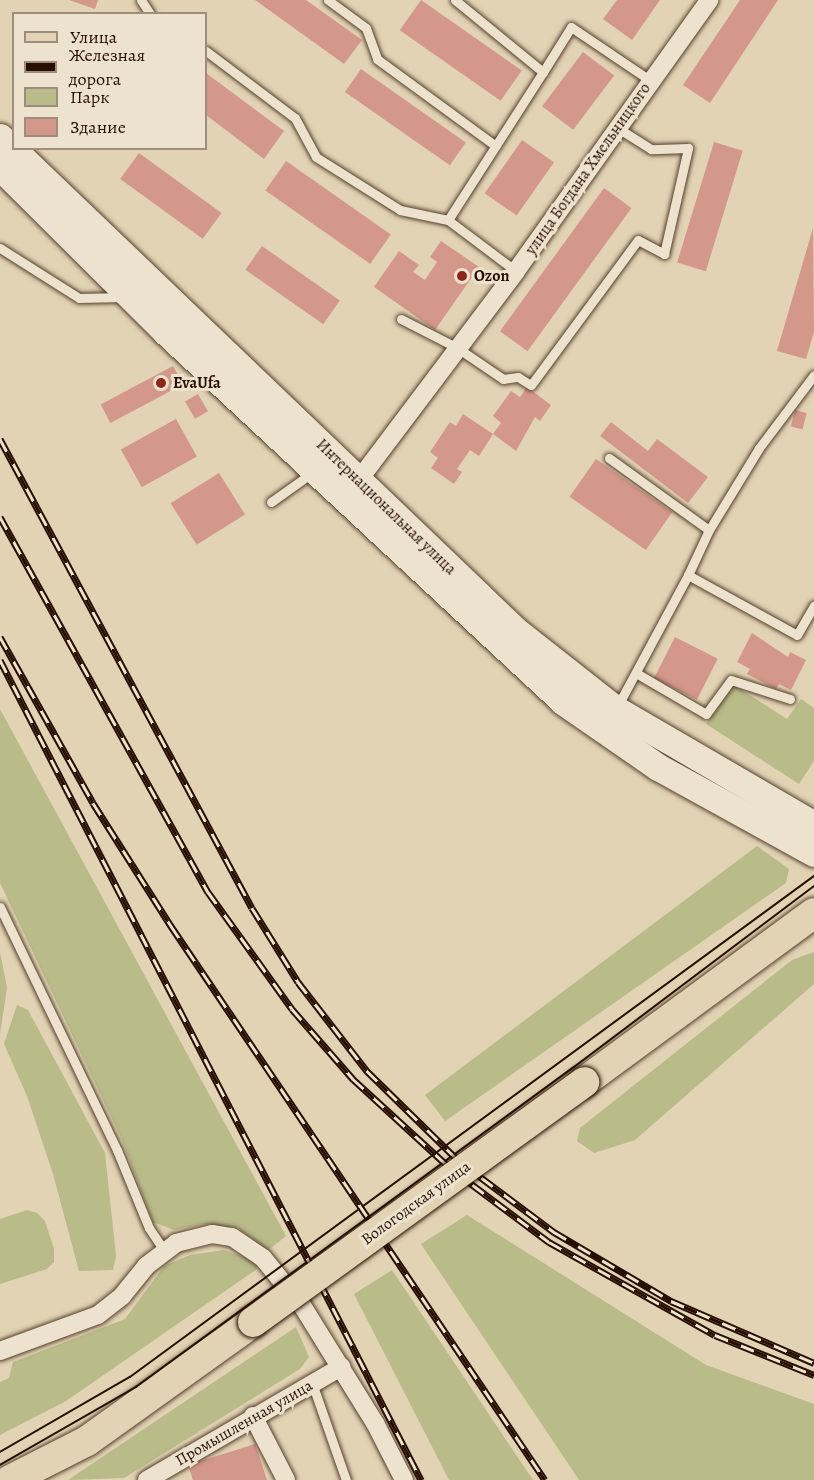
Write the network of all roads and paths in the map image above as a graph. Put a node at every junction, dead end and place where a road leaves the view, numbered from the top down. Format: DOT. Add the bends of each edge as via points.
graph roads {
  1 [pos="328,0"];
  2 [pos="455,0"];
  3 [pos="709,0"];
  4 [pos="207,52"];
  5 [pos="543,72"];
  6 [pos="651,81"];
  7 [pos="616,127"];
  8 [pos="0,137"];
  9 [pos="496,146"];
  10 [pos="12,149"];
  11 [pos="14,150"];
  12 [pos="0,167"];
  13 [pos="448,220"];
  14 [pos="0,248"];
  15 [pos="516,271"];
  16 [pos="129,297"];
  17 [pos="401,319"];
  18 [pos="456,347"];
  19 [pos="814,375"];
  20 [pos="609,458"];
  21 [pos="316,471"];
  22 [pos="358,481"];
  23 [pos="271,502"];
  24 [pos="709,530"];
  25 [pos="688,575"];
  26 [pos="814,605"];
  27 [pos="636,673"];
  28 [pos="790,699"];
  29 [pos="615,709"];
  30 [pos="814,825"];
  31 [pos="814,853"];
  32 [pos="0,906"];
  33 [pos="814,913"];
  34 [pos="164,1250"];
  35 [pos="0,1351"];
  36 [pos="341,1367"];
  37 [pos="312,1383"];
  38 [pos="253,1416"];
  39 [pos="10,1480"];
  40 [pos="147,1480"];
  41 [pos="286,1480"];
  42 [pos="346,1480"];
  43 [pos="404,1480"];
  1 -- 9 [label="lane" via="366,28 377,59"];
  2 -- 5 [label="lane"];
  3 -- 6 [label="street, улица Богдана Хмельницкого"];
  4 -- 13 [label="lane" via="296,118 316,157 400,210"];
  5 -- 6 [label="lane" via="571,27"];
  5 -- 9 [label="lane"];
  6 -- 7 [label="street, улица Богдана Хмельницкого"];
  7 -- 15 [label="street, улица Богдана Хмельницкого"];
  7 -- 18 [label="lane" via="651,149 688,148 664,254 638,240 531,385 518,377 503,379"];
  8 -- 10 [label="main road, Интернациональная улица"];
  9 -- 13 [label="lane"];
  11 -- 22 [label="main road, Интернациональная улица"];
  12 -- 16 [label="main road, Интернациональная улица"];
  13 -- 15 [label="lane"];
  14 -- 16 [label="lane" via="79,298"];
  15 -- 18 [label="street, улица Богдана Хмельницкого"];
  16 -- 21 [label="main road, Интернациональная улица"];
  17 -- 18 [label="lane"];
  18 -- 22 [label="street, улица Богдана Хмельницкого"];
  19 -- 24 [label="lane" via="759,448"];
  20 -- 24 [label="lane"];
  21 -- 23 [label="lane"];
  21 -- 31 [label="main road, Интернациональная улица" via="564,702 658,766"];
  22 -- 29 [label="main road, Интернациональная улица" via="515,630"];
  24 -- 25 [label="lane"];
  25 -- 26 [label="lane" via="797,635"];
  25 -- 27 [label="lane"];
  27 -- 28 [label="lane" via="706,714 731,680"];
  27 -- 29 [label="lane"];
  29 -- 30 [label="main road, Интернациональная улица"];
  32 -- 34 [label="lane" via="117,1150 144,1217"];
  33 -- 39 [label="main road, Вологодская улица, bridge" via="87,1441"];
  34 -- 35 [label="street" via="122,1296 98,1315"];
  34 -- 36 [label="street" via="212,1234 232,1237 247,1245 263,1258 303,1307"];
  36 -- 37 [label="street, Промышленная улица"];
  36 -- 43 [label="street"];
  37 -- 38 [label="street, Промышленная улица"];
  37 -- 42 [label="lane"];
  38 -- 40 [label="street, Промышленная улица"];
  38 -- 41 [label="street"];
}
